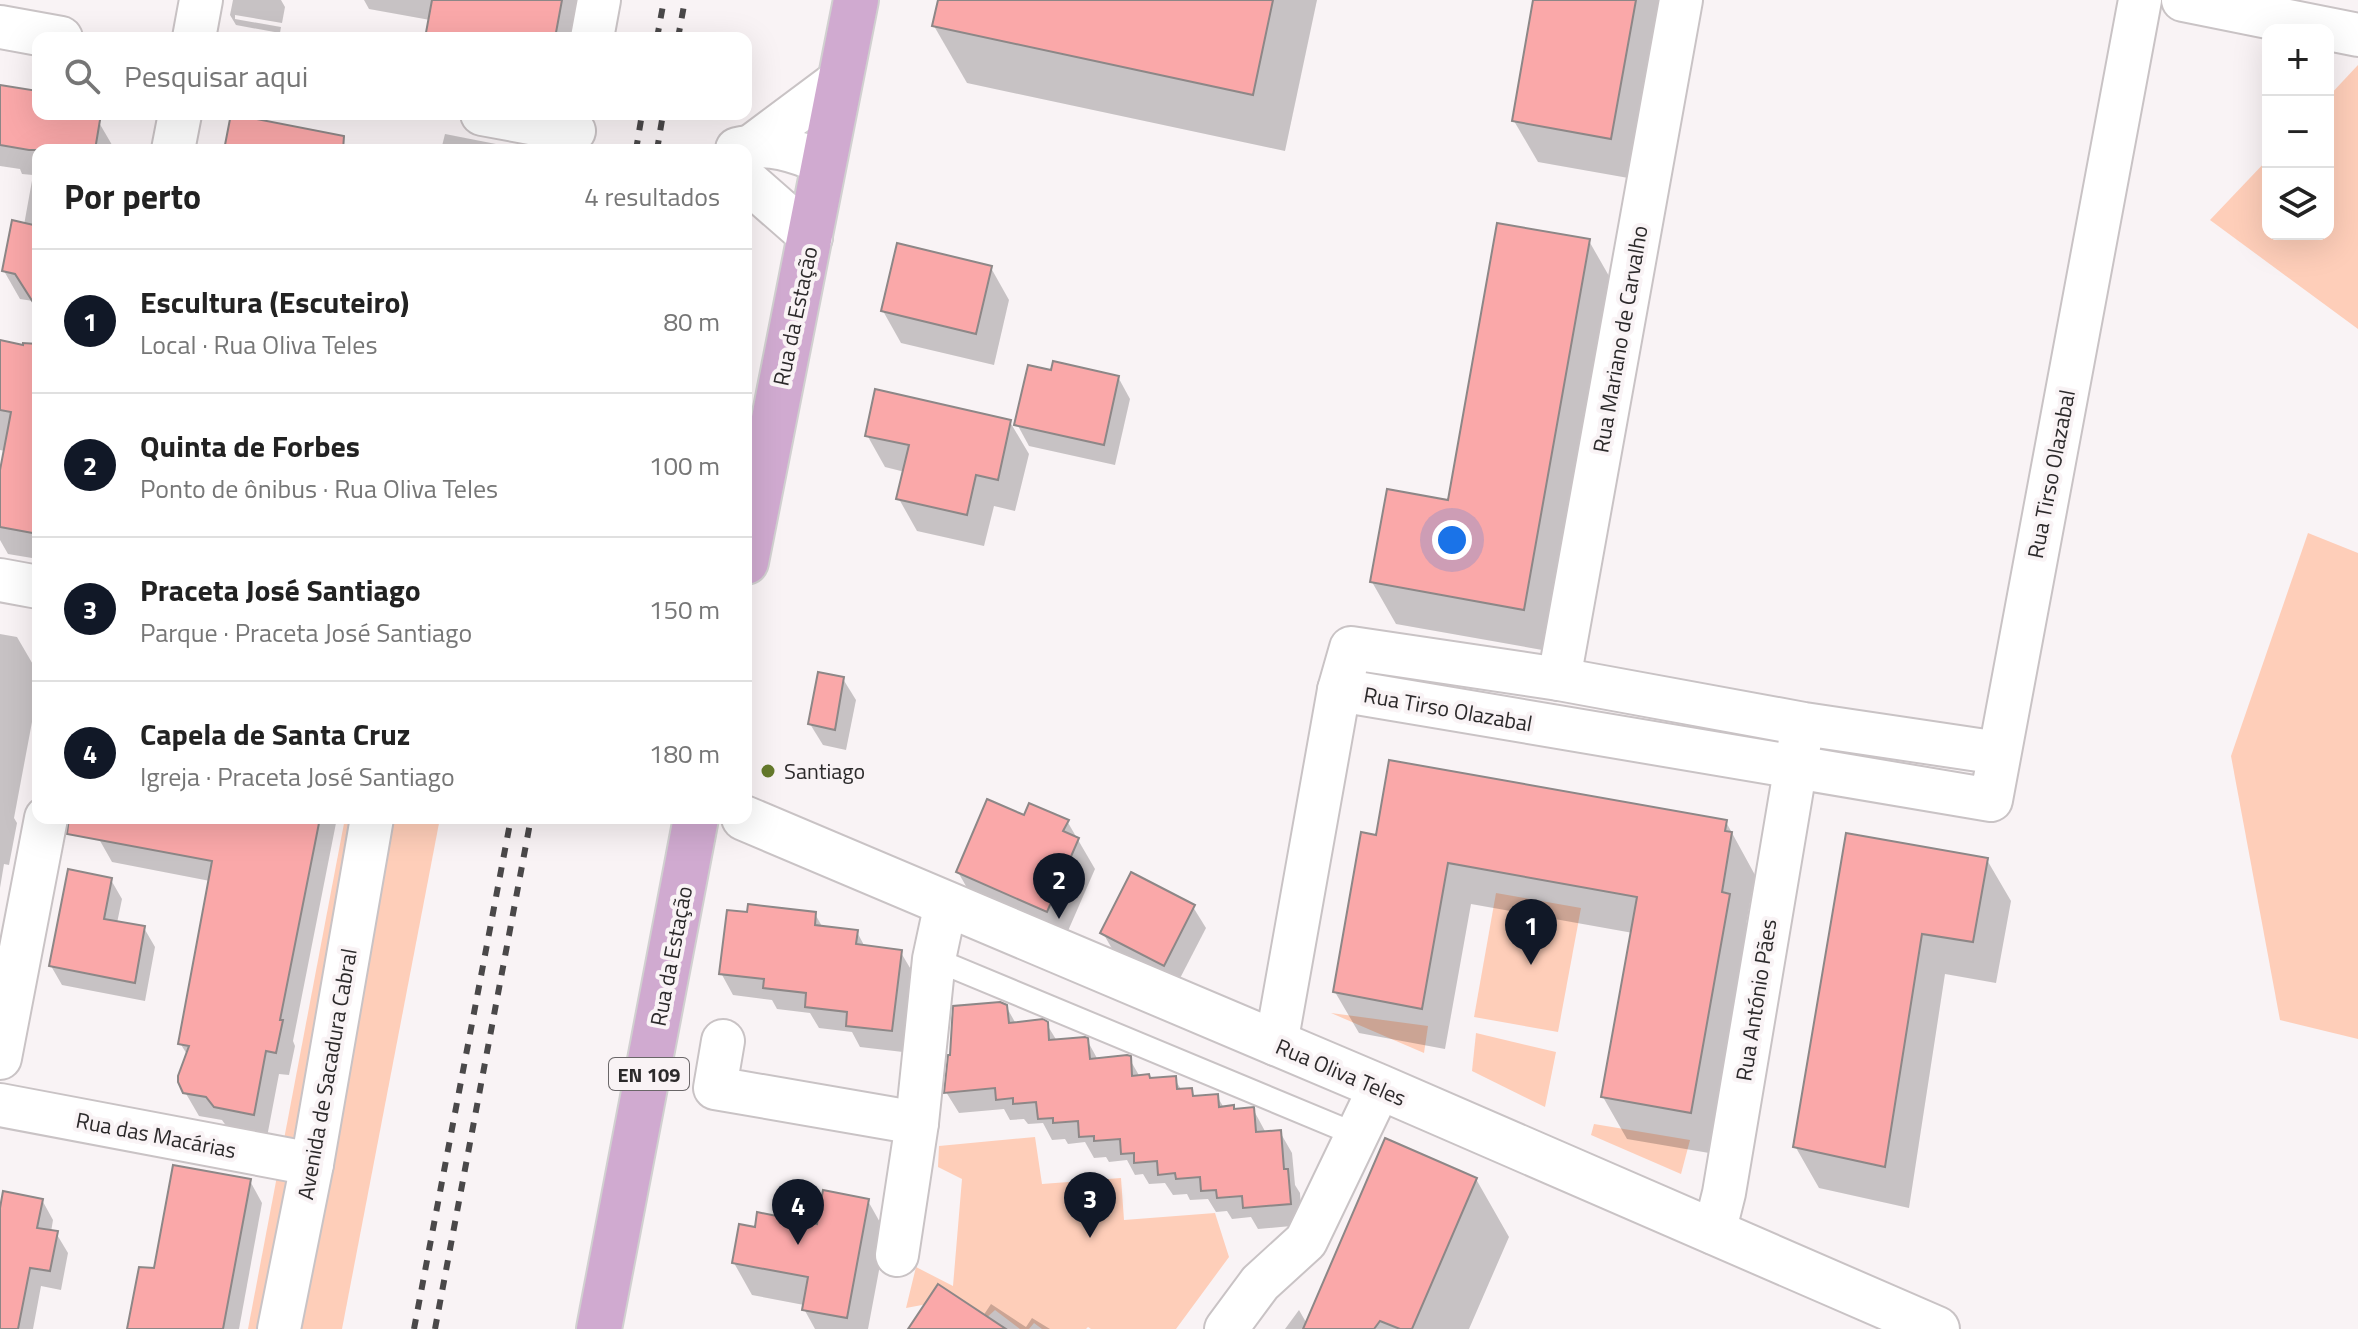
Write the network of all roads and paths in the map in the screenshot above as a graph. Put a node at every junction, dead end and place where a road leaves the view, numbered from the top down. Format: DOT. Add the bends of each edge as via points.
graph roads {
  1 [pos="201,0"];
  2 [pos="599,0"];
  3 [pos="856,0"];
  4 [pos="1681,0"];
  5 [pos="2140,0"];
  6 [pos="2183,0"];
  7 [pos="0,27"];
  8 [pos="195,32"];
  9 [pos="593,32"];
  10 [pos="32,33"];
  11 [pos="2358,35"];
  12 [pos="840,80"];
  13 [pos="179,120"];
  14 [pos="513,120"];
  15 [pos="574,132"];
  16 [pos="174,144"];
  17 [pos="752,158"];
  18 [pos="824,163"];
  19 [pos="752,166"];
  20 [pos="752,172"];
  21 [pos="811,237"];
  22 [pos="752,532"];
  23 [pos="0,580"];
  24 [pos="32,586"];
  25 [pos="1559,679"];
  26 [pos="1339,690"];
  27 [pos="1804,724"];
  28 [pos="1999,753"];
  29 [pos="1794,767"];
  30 [pos="752,821"];
  31 [pos="45,824"];
  32 [pos="371,824"];
  33 [pos="695,824"];
  34 [pos="946,903"];
  35 [pos="934,959"];
  36 [pos="723,1041"];
  37 [pos="1276,1044"];
  38 [pos="0,1058"];
  39 [pos="1380,1087"];
  40 [pos="0,1105"];
  41 [pos="917,1123"];
  42 [pos="1357,1135"];
  43 [pos="312,1164"];
  44 [pos="1714,1233"];
  45 [pos="897,1255"];
  46 [pos="279,1329"];
  47 [pos="599,1329"];
  48 [pos="1226,1329"];
  49 [pos="1937,1329"];
  1 -- 8 [label="street"];
  2 -- 9 [label="street"];
  3 -- 12 [label="main road, Rua da Estação"];
  4 -- 25 [label="street, Rua Mariano de Carvalho"];
  5 -- 28 [label="street, Rua Tirso Olazabal"];
  6 -- 11 [label="street"];
  7 -- 10 [label="street"];
  12 -- 17 [label="street"];
  12 -- 18 [label="main road, Rua da Estação"];
  13 -- 16 [label="street"];
  14 -- 15 [label="street"];
  18 -- 19 [label="street" via="792,180"];
  18 -- 21 [label="main road, Rua da Estação"];
  20 -- 21 [label="street"];
  21 -- 22 [label="main road, Rua da Estação"];
  23 -- 24 [label="street"];
  25 -- 26 [label="street, Rua Tirso Olazabal" via="1351,648"];
  25 -- 27 [label="street, Rua Tirso Olazabal"];
  26 -- 29 [label="street, Rua Tirso Olazabal"];
  26 -- 37 [label="street, Rua Tirso Olazabal"];
  27 -- 28 [label="street, Rua Tirso Olazabal"];
  27 -- 29 [label="street"];
  28 -- 29 [label="street, Rua Tirso Olazabal" via="1991,800"];
  29 -- 44 [label="street, Rua António Pães"];
  30 -- 34 [label="main road, Rua Oliva Teles"];
  31 -- 38 [label="street"];
  32 -- 43 [label="street, Avenida de Sacadura Cabral"];
  33 -- 47 [label="main road, Rua da Estação / EN 109"];
  34 -- 35 [label="street"];
  34 -- 37 [label="main road, Rua Oliva Teles"];
  35 -- 41 [label="street"];
  35 -- 42 [label="lane"];
  36 -- 41 [label="street" via="715,1088"];
  37 -- 39 [label="main road, Rua Oliva Teles"];
  39 -- 42 [label="street"];
  39 -- 44 [label="main road, Rua Oliva Teles"];
  40 -- 43 [label="street, Rua das Macárias"];
  41 -- 45 [label="street"];
  42 -- 48 [label="street" via="1306,1241 1260,1283"];
  43 -- 46 [label="street, Avenida de Sacadura Cabral"];
  44 -- 49 [label="main road, Rua Oliva Teles"];
}
